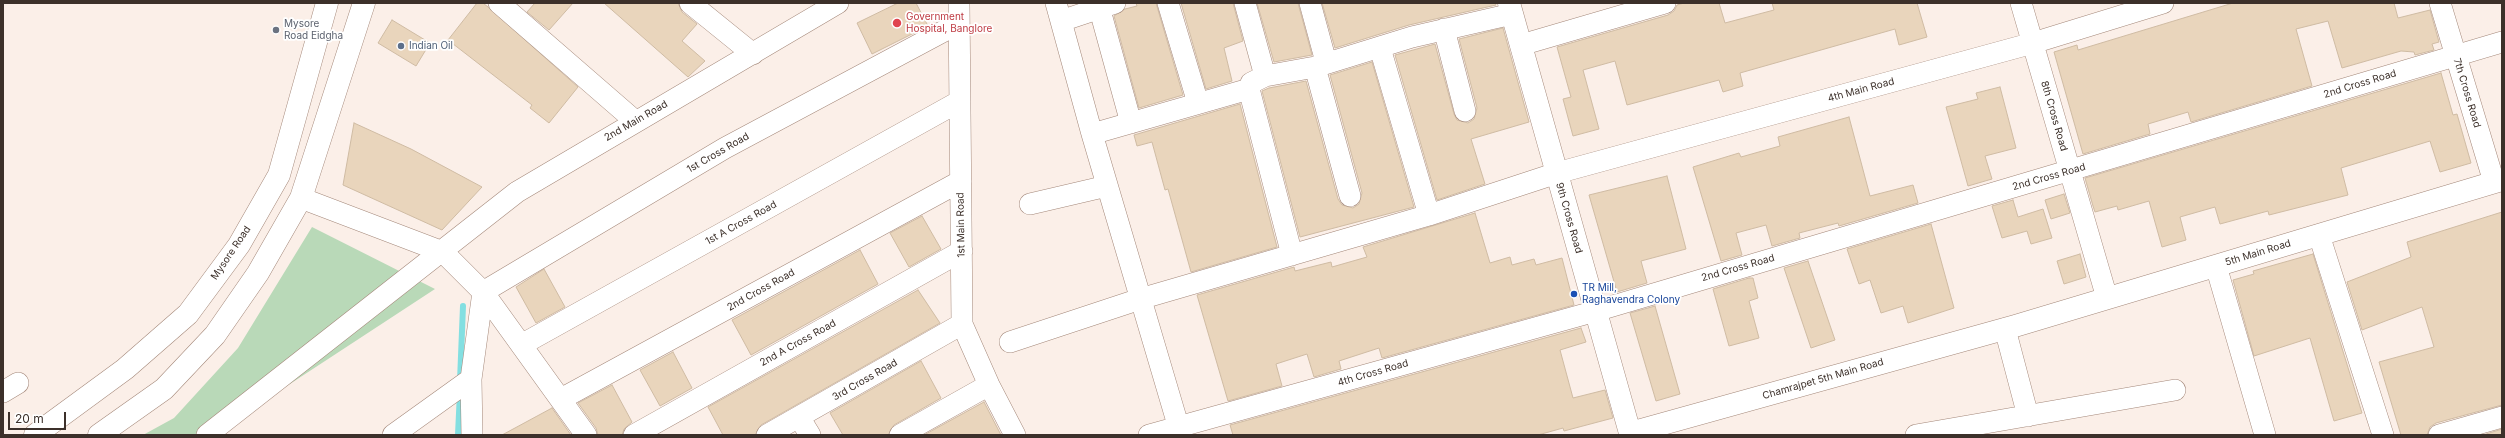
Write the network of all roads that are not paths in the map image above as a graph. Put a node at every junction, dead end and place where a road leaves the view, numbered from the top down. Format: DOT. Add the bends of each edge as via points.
graph roads {
  1 [pos="327,3"];
  2 [pos="364,3"];
  3 [pos="499,3"];
  4 [pos="690,3"];
  5 [pos="1168,3"];
  6 [pos="1245,3"];
  7 [pos="1310,3"];
  8 [pos="1665,3"];
  9 [pos="2021,3"];
  10 [pos="2163,3"];
  11 [pos="2440,3"];
  12 [pos="1104,5"];
  13 [pos="829,6"];
  14 [pos="1511,9"];
  15 [pos="1059,12"];
  16 [pos="959,13"];
  17 [pos="1444,29"];
  18 [pos="2033,42"];
  19 [pos="2502,42"];
  20 [pos="1521,45"];
  21 [pos="1380,48"];
  22 [pos="753,54"];
  23 [pos="2456,56"];
  24 [pos="1321,64"];
  25 [pos="1257,83"];
  26 [pos="960,101"];
  27 [pos="1198,103"];
  28 [pos="1465,111"];
  29 [pos="635,121"];
  30 [pos="1131,123"];
  31 [pos="1092,134"];
  32 [pos="2070,170"];
  33 [pos="1557,173"];
  34 [pos="961,181"];
  35 [pos="2498,181"];
  36 [pos="1107,186"];
  37 [pos="1350,196"];
  38 [pos="301,198"];
  39 [pos="1030,204"];
  40 [pos="1429,215"];
  41 [pos="2319,235"];
  42 [pos="962,251"];
  43 [pos="443,252"];
  44 [pos="1292,255"];
  45 [pos="2216,266"];
  46 [pos="482,292"];
  47 [pos="2107,298"];
  48 [pos="1140,299"];
  49 [pos="1596,311"];
  50 [pos="962,324"];
  51 [pos="2010,327"];
  52 [pos="1010,342"];
  53 [pos="521,345"];
  54 [pos="471,379"];
  55 [pos="988,385"];
  56 [pos="2175,390"];
  57 [pos="561,398"];
  58 [pos="2028,416"];
  59 [pos="799,417"];
  60 [pos="2502,417"];
  61 [pos="1179,433"];
  62 [pos="1629,434"];
  63 [pos="35,435"];
  64 [pos="99,435"];
  65 [pos="207,435"];
  66 [pos="393,435"];
  67 [pos="472,435"];
  68 [pos="586,435"];
  69 [pos="634,435"];
  70 [pos="767,435"];
  71 [pos="810,435"];
  72 [pos="900,435"];
  73 [pos="1015,435"];
  74 [pos="1149,435"];
  75 [pos="1916,435"];
  76 [pos="2265,435"];
  77 [pos="2383,435"];
  78 [pos="2439,435"];
  1 -- 63 [label="main road, Mysore Road" via="279,175 239,245 188,314 124,369"];
  2 -- 38 [label="main road"];
  3 -- 29 [label="street"];
  4 -- 22 [label="street"];
  5 -- 27 [label="street"];
  6 -- 25 [label="street"];
  7 -- 24 [label="street"];
  8 -- 20 [label="street"];
  9 -- 18 [label="street, 8th Cross Road"];
  10 -- 18 [label="street, 4th Main Road"];
  11 -- 23 [label="street, 7th Cross Road"];
  12 -- 15 [label="street"];
  12 -- 30 [label="street"];
  13 -- 22 [label="street, 2nd Main Road"];
  14 -- 17 [label="street"];
  14 -- 20 [label="main road, 9th Cross Road"];
  15 -- 31 [label="street"];
  16 -- 26 [label="street, 1st Main Road"];
  16 -- 46 [label="street, 1st Cross Road"];
  17 -- 21 [label="street"];
  17 -- 28 [label="street"];
  18 -- 32 [label="street, 8th Cross Road"];
  18 -- 33 [label="street, 4th Main Road"];
  19 -- 23 [label="street, 2nd Cross Road"];
  20 -- 33 [label="main road, 9th Cross Road"];
  21 -- 24 [label="street"];
  21 -- 40 [label="street"];
  22 -- 29 [label="street, 2nd Main Road"];
  23 -- 32 [label="street, 2nd Cross Road"];
  23 -- 35 [label="street, 7th Cross Road"];
  24 -- 25 [label="street"];
  24 -- 37 [label="street"];
  25 -- 27 [label="street"];
  25 -- 44 [label="street"];
  26 -- 34 [label="street, 1st Main Road"];
  26 -- 53 [label="street, 1st A Cross Road"];
  27 -- 30 [label="street"];
  29 -- 43 [label="street, 2nd Main Road" via="517,192"];
  30 -- 31 [label="street"];
  31 -- 36 [label="street"];
  32 -- 47 [label="street, 8th Cross Road"];
  32 -- 49 [label="street, 2nd Cross Road"];
  33 -- 40 [label="street, 4th Main Road"];
  33 -- 49 [label="main road, 9th Cross Road"];
  34 -- 42 [label="street, 1st Main Road"];
  34 -- 57 [label="street, 2nd Cross Road"];
  35 -- 41 [label="main road, 5th Main Road"];
  36 -- 39 [label="street"];
  36 -- 48 [label="street"];
  38 -- 43 [label="street"];
  38 -- 64 [label="main road" via="258,273 215,335 164,389"];
  40 -- 44 [label="street, 4th Main Road"];
  41 -- 45 [label="main road, 5th Main Road"];
  41 -- 77 [label="street"];
  42 -- 50 [label="street, 1st Main Road"];
  42 -- 69 [label="street, 2nd A Cross Road"];
  43 -- 46 [label="street"];
  43 -- 65 [label="street, 2nd Main Road"];
  44 -- 48 [label="street, 4th Main Road"];
  45 -- 47 [label="main road, 5th Main Road"];
  45 -- 76 [label="street"];
  46 -- 53 [label="street"];
  46 -- 54 [label="street"];
  47 -- 51 [label="main road, 5th Main Road"];
  48 -- 52 [label="street, 4th Main Road"];
  48 -- 61 [label="street"];
  49 -- 61 [label="street, 4th Cross Road"];
  49 -- 62 [label="main road, 9th Cross Road"];
  50 -- 55 [label="street, 1st Main Road"];
  50 -- 59 [label="street, 3rd Cross Road"];
  51 -- 58 [label="street"];
  51 -- 62 [label="main road, Chamrajpet 5th Main Road"];
  53 -- 57 [label="street"];
  54 -- 66 [label="street"];
  54 -- 67 [label="street"];
  55 -- 72 [label="street"];
  55 -- 73 [label="street, 1st Main Road"];
  56 -- 58 [label="street"];
  57 -- 68 [label="street"];
  58 -- 75 [label="street"];
  59 -- 70 [label="street, 3rd Cross Road"];
  59 -- 71 [label="street"];
  60 -- 78 [label="street"];
  61 -- 74 [label="street, 4th Cross Road"];
}
